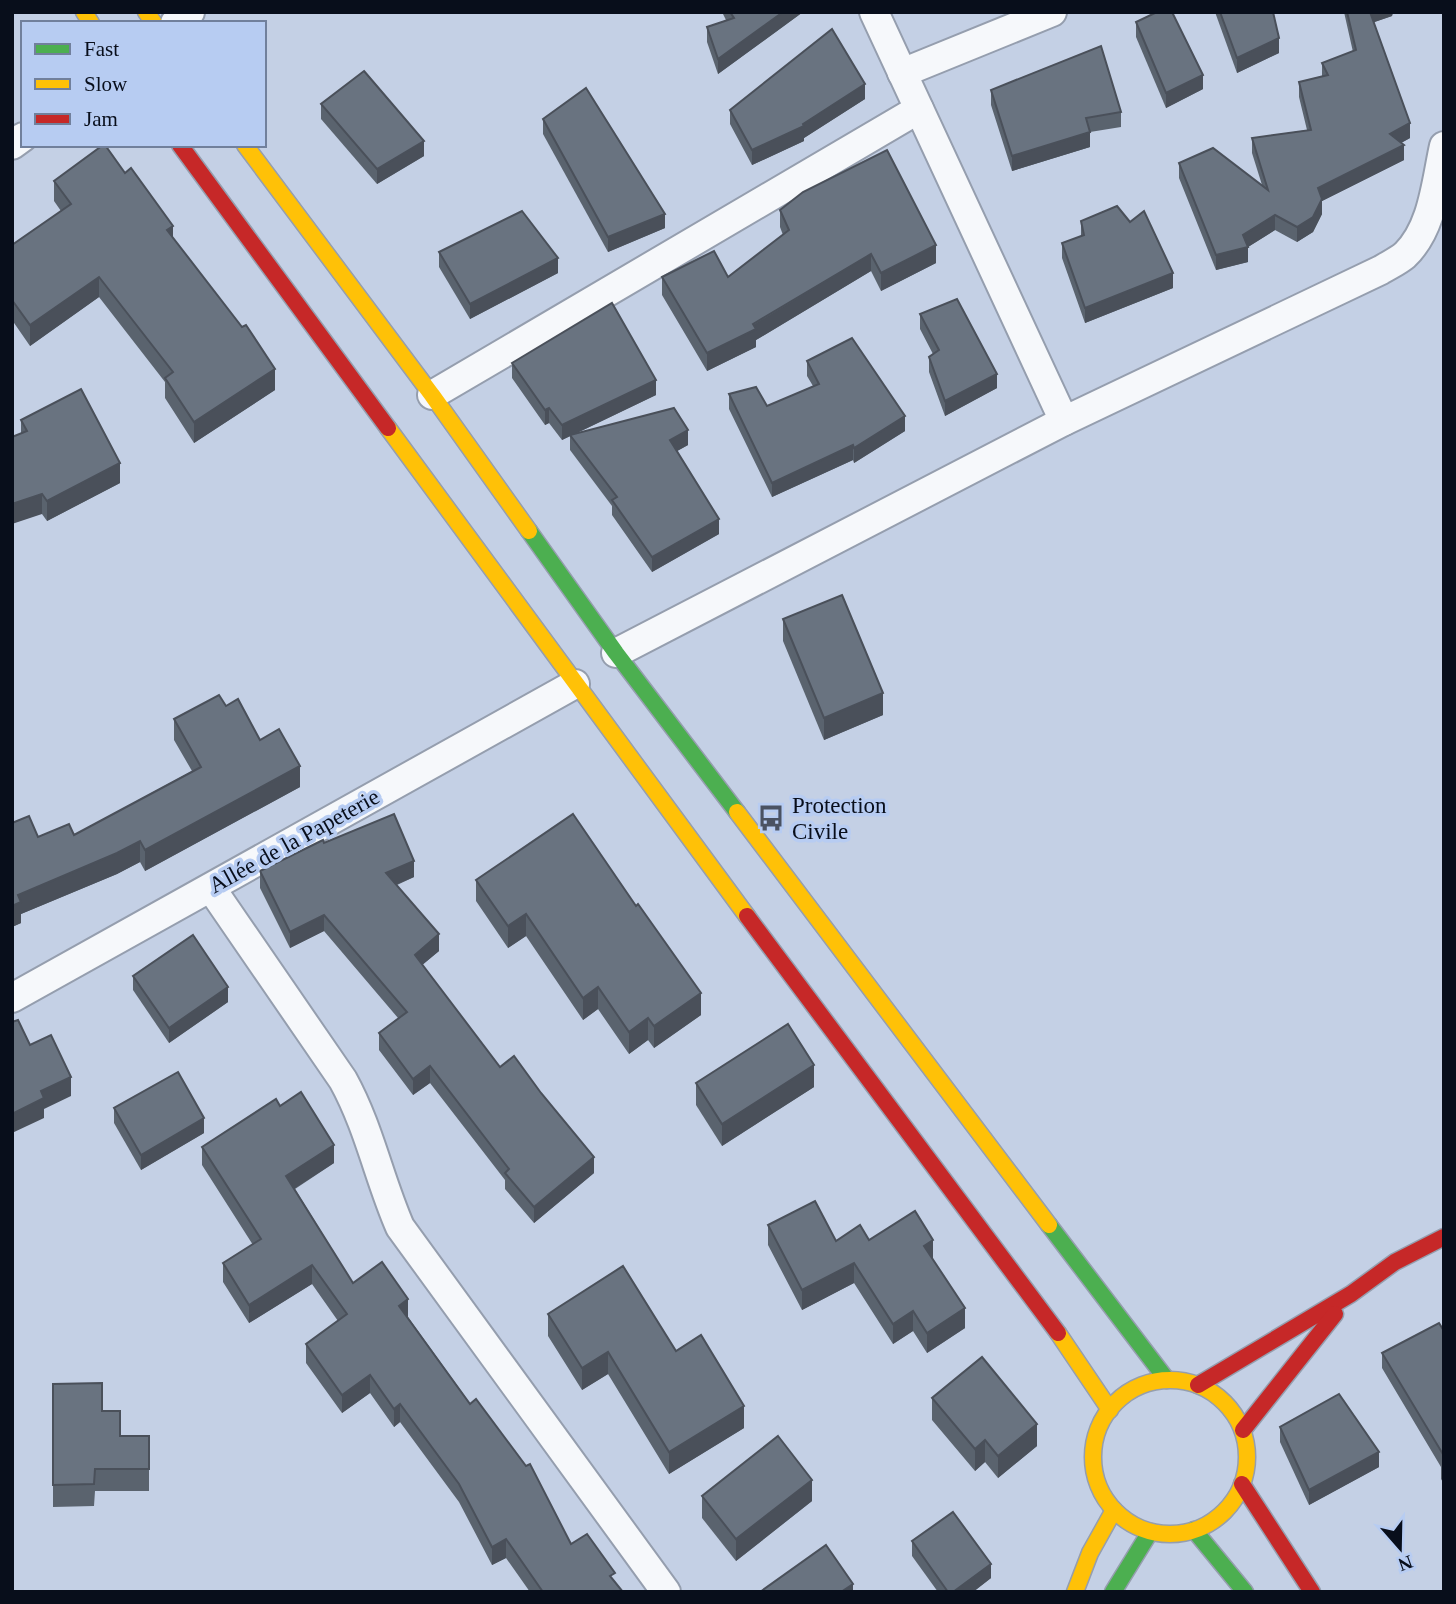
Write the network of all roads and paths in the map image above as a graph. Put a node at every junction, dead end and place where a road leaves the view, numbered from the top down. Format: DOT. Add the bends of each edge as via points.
graph roads {
  1 [pos="874,12"];
  2 [pos="1052,12"];
  3 [pos="902,72"];
  4 [pos="919,109"];
  5 [pos="1444,146"];
  6 [pos="181,147"];
  7 [pos="247,147"];
  8 [pos="432,395"];
  9 [pos="1064,421"];
  10 [pos="616,653"];
  11 [pos="575,684"];
  12 [pos="211,888"];
  13 [pos="12,998"];
  14 [pos="1444,1237"];
  15 [pos="1351,1294"];
  16 [pos="1167,1380"];
  17 [pos="1198,1385"];
  18 [pos="1110,1410"];
  19 [pos="1242,1430"];
  20 [pos="1242,1484"];
  21 [pos="1114,1510"];
  22 [pos="1194,1530"];
  23 [pos="1150,1532"];
  24 [pos="666,1592"];
  25 [pos="1075,1592"];
  26 [pos="1113,1592"];
  27 [pos="1245,1592"];
  28 [pos="1312,1592"];
  1 -- 3 [label="street"];
  2 -- 3 [label="street"];
  3 -- 4 [label="street"];
  4 -- 8 [label="street"];
  4 -- 9 [label="street"];
  5 -- 9 [label="street" via="1428,216 1404,256"];
  6 -- 11 [label="main road"];
  7 -- 8 [label="main road"];
  8 -- 10 [label="main road"];
  9 -- 10 [label="street"];
  10 -- 16 [label="main road"];
  11 -- 12 [label="street, Allée de la Papeterie"];
  11 -- 18 [label="main road" via="1072,1352"];
  12 -- 13 [label="street, Allée de la Papeterie"];
  12 -- 24 [label="street" via="359,1108 400,1227"];
  14 -- 15 [label="main road" via="1395,1262"];
  15 -- 17 [label="main road"];
  15 -- 19 [label="main road"];
  16 -- 17 [label="main road"];
  16 -- 18 [label="main road" via="1140,1386"];
  17 -- 19 [label="main road" via="1225,1403"];
  18 -- 21 [label="main road" via="1096,1433 1093,1459 1098,1486"];
  19 -- 20 [label="main road" via="1247,1458"];
  20 -- 22 [label="main road" via="1220,1516"];
  20 -- 28 [label="main road"];
  21 -- 23 [label="main road"];
  21 -- 25 [label="main road"];
  22 -- 23 [label="main road"];
  22 -- 27 [label="main road"];
  23 -- 26 [label="main road"];
}
